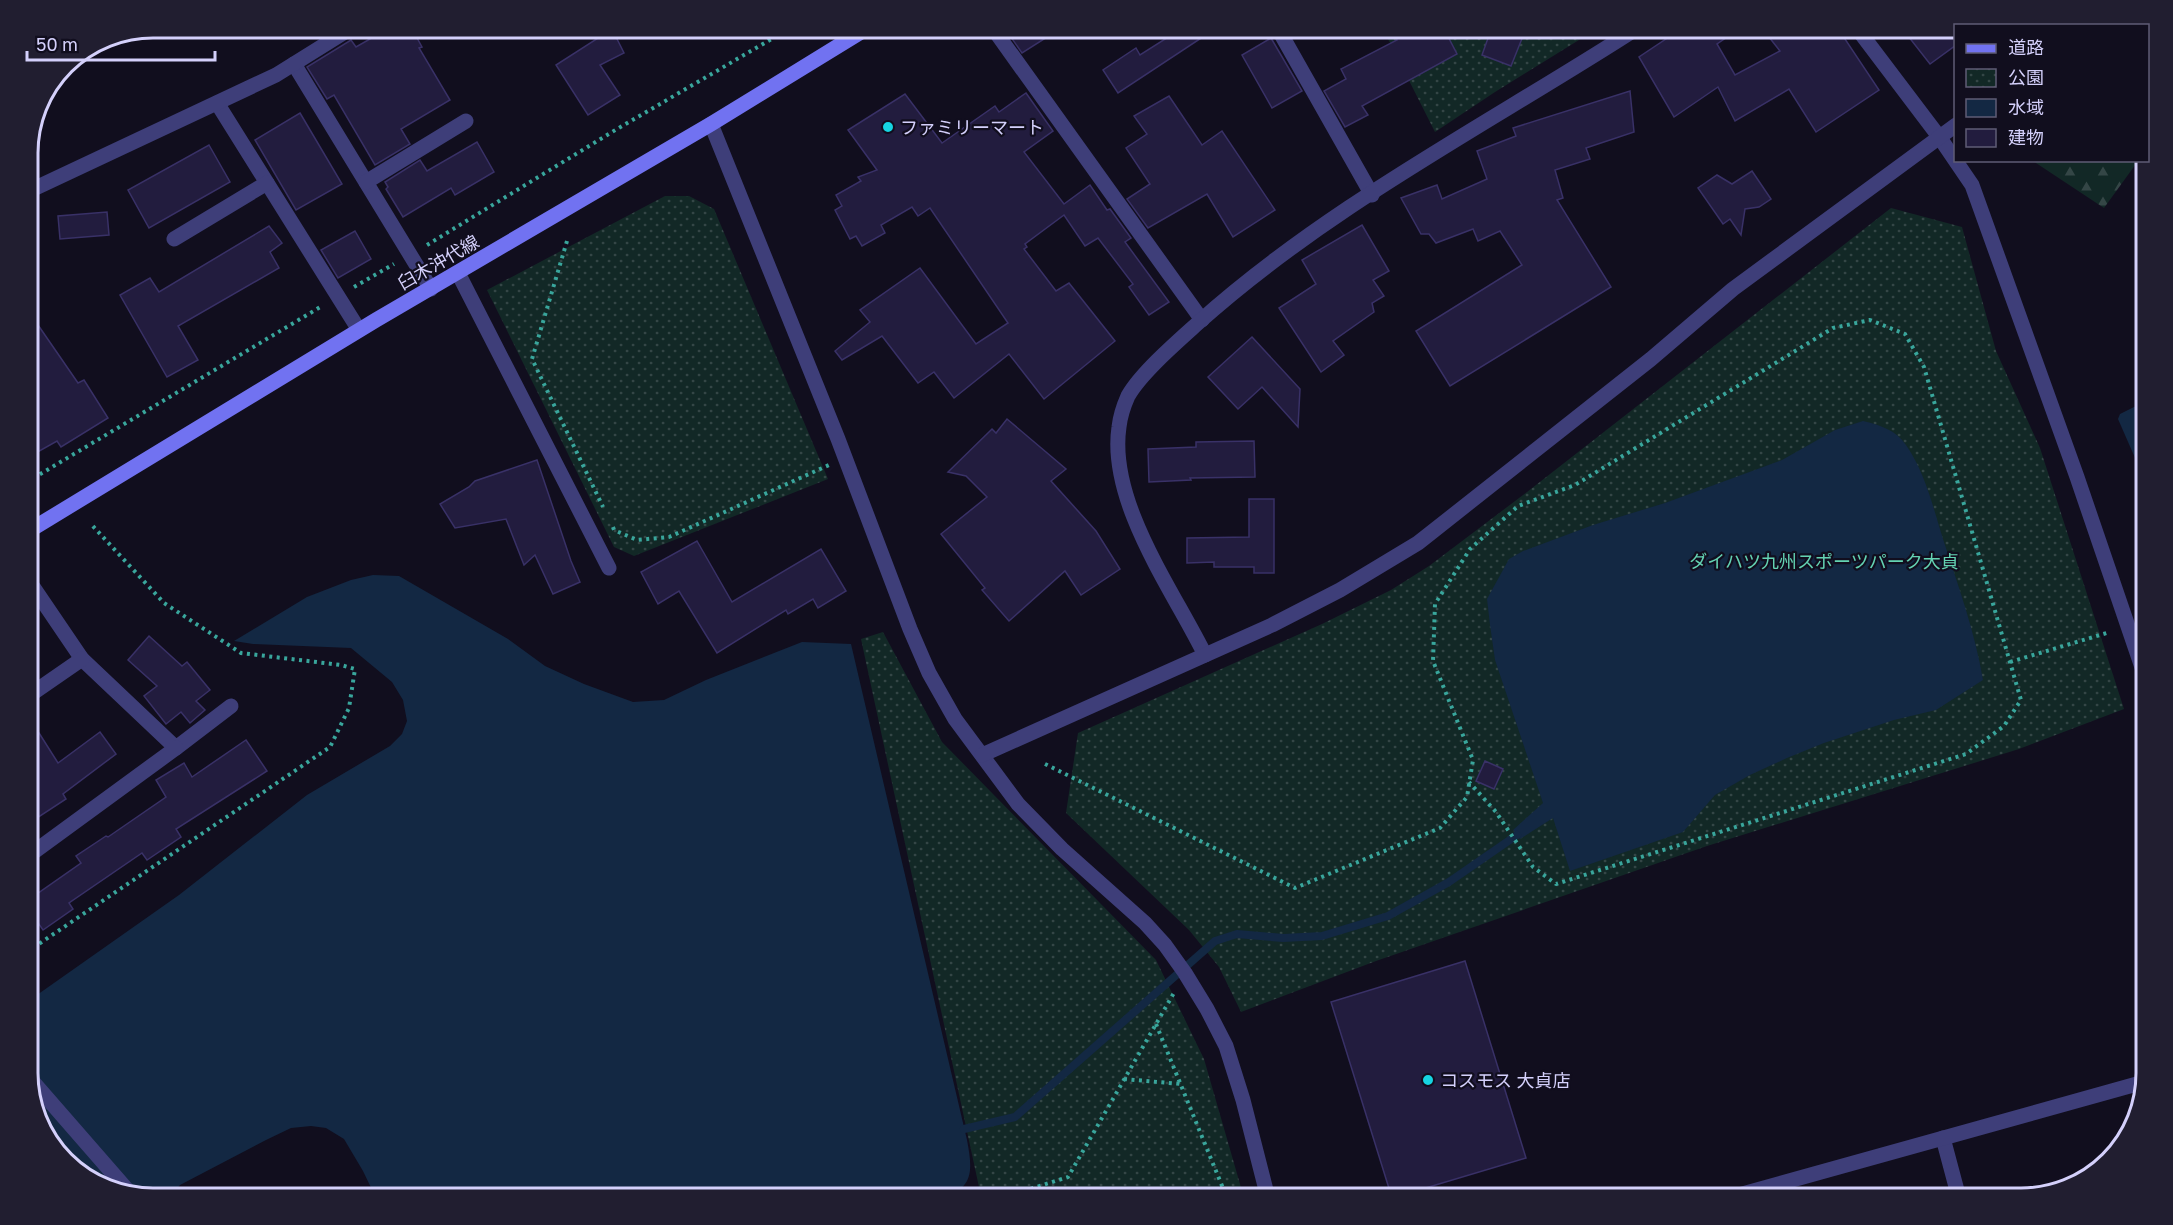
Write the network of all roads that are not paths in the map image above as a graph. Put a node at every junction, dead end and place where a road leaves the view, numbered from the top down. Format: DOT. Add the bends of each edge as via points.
graph roads {
  1 [pos="335,38"];
  2 [pos="851,38"];
  3 [pos="1000,38"];
  4 [pos="1283,38"];
  5 [pos="1622,38"];
  6 [pos="1864,38"];
  7 [pos="294,64"];
  8 [pos="218,103"];
  9 [pos="466,121"];
  10 [pos="711,124"];
  11 [pos="1954,127"];
  12 [pos="1940,138"];
  13 [pos="1954,159"];
  14 [pos="1956,162"];
  15 [pos="366,182"];
  16 [pos="267,183"];
  17 [pos="38,187"];
  18 [pos="1372,195"];
  19 [pos="174,239"];
  20 [pos="458,273"];
  21 [pos="431,289"];
  22 [pos="1202,320"];
  23 [pos="359,330"];
  24 [pos="38,525"];
  25 [pos="609,568"];
  26 [pos="38,594"];
  27 [pos="2136,648"];
  28 [pos="1205,656"];
  29 [pos="82,659"];
  30 [pos="38,689"];
  31 [pos="231,706"];
  32 [pos="176,748"];
  33 [pos="982,755"];
  34 [pos="38,849"];
  35 [pos="2135,1084"];
  36 [pos="39,1088"];
  37 [pos="1943,1138"];
  38 [pos="122,1184"];
  39 [pos="1265,1188"];
  40 [pos="1764,1188"];
  41 [pos="1956,1188"];
  1 -- 7 [label="street"];
  2 -- 10 [label="main road, 臼木沖代線"];
  3 -- 22 [label="street"];
  4 -- 18 [label="street"];
  5 -- 18 [label="street"];
  6 -- 12 [label="street"];
  7 -- 8 [label="street"];
  7 -- 15 [label="street"];
  8 -- 16 [label="street"];
  8 -- 17 [label="street"];
  9 -- 15 [label="street"];
  10 -- 20 [label="main road, 臼木沖代線"];
  10 -- 33 [label="street" via="929,673 955,719"];
  11 -- 12 [label="street"];
  12 -- 13 [label="street"];
  12 -- 28 [label="street" via="1733,289 1651,359 1418,543 1340,590"];
  14 -- 27 [label="street" via="1972,185"];
  15 -- 21 [label="street"];
  16 -- 19 [label="street"];
  16 -- 23 [label="street"];
  18 -- 22 [label="street" via="1241,286"];
  20 -- 21 [label="main road, 臼木沖代線"];
  20 -- 25 [label="street"];
  21 -- 23 [label="main road, 臼木沖代線"];
  22 -- 28 [label="street" via="1149,370 1128,396 1119,425 1118,452 1137,525"];
  23 -- 24 [label="main road, 臼木沖代線"];
  26 -- 29 [label="street"];
  28 -- 33 [label="street"];
  29 -- 30 [label="street"];
  29 -- 32 [label="street"];
  31 -- 32 [label="street"];
  32 -- 34 [label="street"];
  33 -- 39 [label="street" via="1018,804 1145,923 1185,973 1226,1047"];
  35 -- 37 [label="street"];
  36 -- 38 [label="street"];
  37 -- 40 [label="street"];
  37 -- 41 [label="street"];
}
